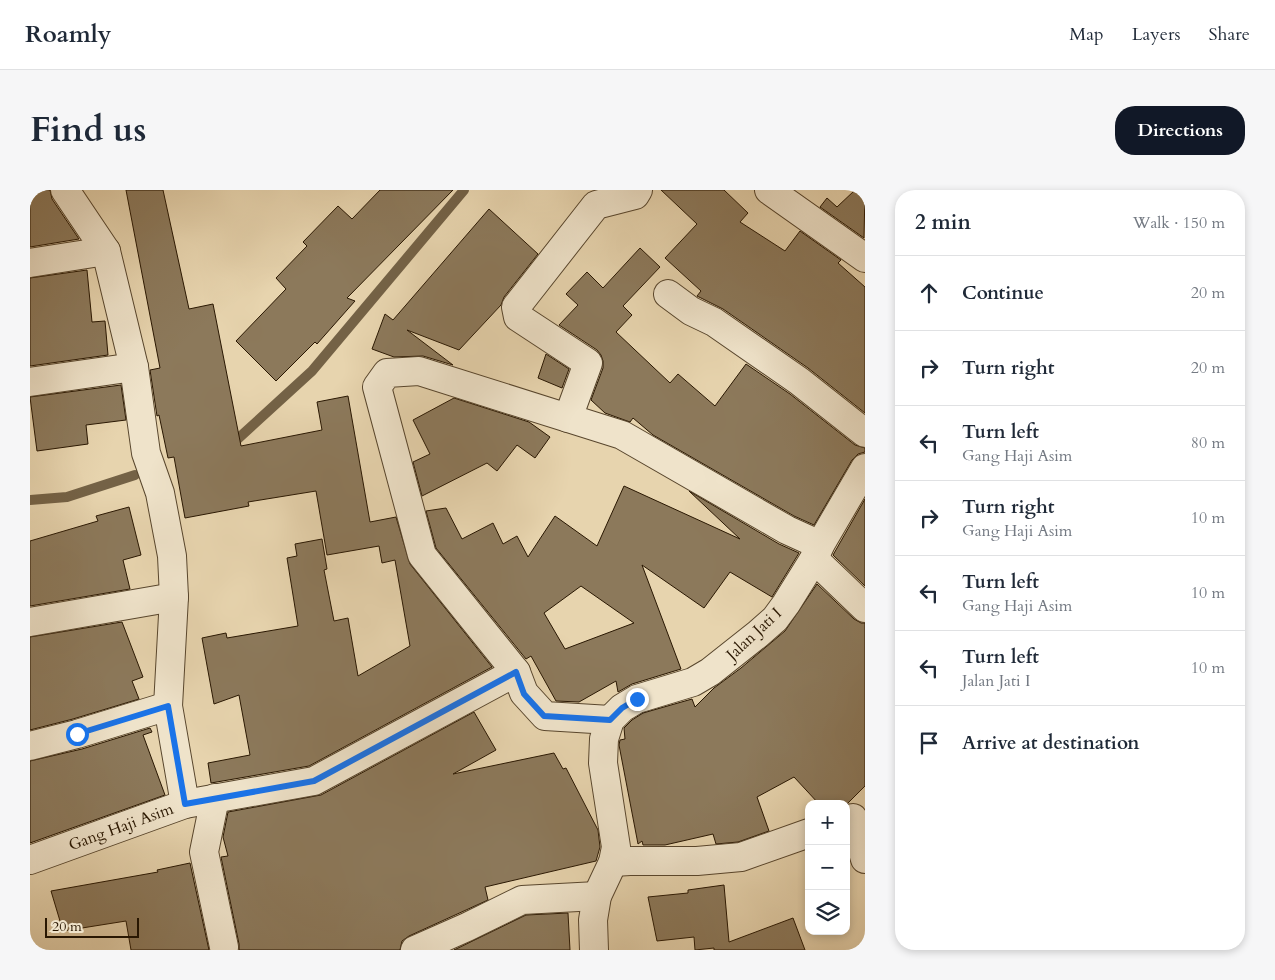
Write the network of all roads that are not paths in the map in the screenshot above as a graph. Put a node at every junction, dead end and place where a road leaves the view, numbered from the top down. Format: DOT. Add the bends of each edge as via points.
graph roads {
  1 [pos="65,190"];
  2 [pos="638,190"];
  3 [pos="769,190"];
  4 [pos="106,251"];
  5 [pos="865,258"];
  6 [pos="30,263"];
  7 [pos="668,294"];
  8 [pos="134,367"];
  9 [pos="30,382"];
  10 [pos="568,418"];
  11 [pos="865,434"];
  12 [pos="865,468"];
  13 [pos="817,552"];
  14 [pos="174,597"];
  15 [pos="865,608"];
  16 [pos="30,622"];
  17 [pos="516,672"];
  18 [pos="168,706"];
  19 [pos="610,720"];
  20 [pos="30,746"];
  21 [pos="215,798"];
  22 [pos="185,804"];
  23 [pos="855,817"];
  24 [pos="805,834"];
  25 [pos="865,859"];
  26 [pos="30,860"];
  27 [pos="614,862"];
  28 [pos="597,896"];
  29 [pos="224,947"];
  30 [pos="415,950"];
  31 [pos="594,950"];
  1 -- 4 [label="street"];
  2 -- 10 [label="street" via="635,195 596,205 516,307 518,318 588,363"];
  3 -- 5 [label="street"];
  4 -- 6 [label="street"];
  4 -- 8 [label="street"];
  7 -- 11 [label="street" via="799,381"];
  8 -- 9 [label="street"];
  8 -- 14 [label="street" via="146,453 160,493 172,556"];
  10 -- 13 [label="street" via="622,435 787,530"];
  10 -- 17 [label="street" via="419,371 387,373 377,387 422,555"];
  12 -- 13 [label="street, Jalan Jati I"];
  13 -- 15 [label="street"];
  13 -- 19 [label="street, Jalan Jati I" via="786,604 758,634 693,682 637,699"];
  14 -- 16 [label="street"];
  14 -- 18 [label="street"];
  17 -- 19 [label="street" via="524,694 544,716"];
  17 -- 21 [label="street, Gang Haji Asim" via="314,781"];
  18 -- 20 [label="street"];
  18 -- 22 [label="street"];
  19 -- 27 [label="street" via="604,739 603,763 616,847"];
  21 -- 22 [label="street, Gang Haji Asim"];
  21 -- 29 [label="street" via="204,852"];
  22 -- 26 [label="street, Gang Haji Asim"];
  23 -- 25 [label="street"];
  24 -- 27 [label="street" via="741,857"];
  27 -- 28 [label="street"];
  28 -- 30 [label="street" via="522,900"];
  28 -- 31 [label="street" via="593,920"];
}
